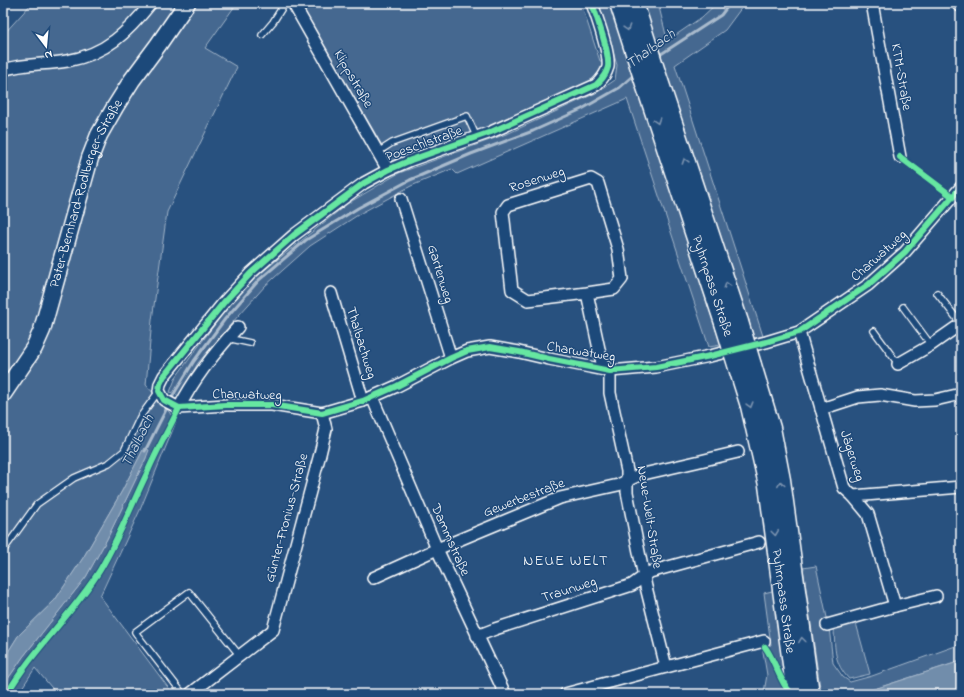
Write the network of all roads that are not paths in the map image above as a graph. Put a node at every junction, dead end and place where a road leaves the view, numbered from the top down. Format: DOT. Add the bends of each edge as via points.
graph roads {
  1 [pos="151,3"];
  2 [pos="187,3"];
  3 [pos="286,3"];
  4 [pos="293,3"];
  5 [pos="592,3"];
  6 [pos="619,3"];
  7 [pos="634,3"];
  8 [pos="872,3"];
  9 [pos="262,34"];
  10 [pos="641,48"];
  11 [pos="3,70"];
  12 [pos="477,138"];
  13 [pos="378,152"];
  14 [pos="900,156"];
  15 [pos="388,170"];
  16 [pos="960,190"];
  17 [pos="401,199"];
  18 [pos="586,293"];
  19 [pos="937,293"];
  20 [pos="331,294"];
  21 [pos="903,307"];
  22 [pos="732,324"];
  23 [pos="961,324"];
  24 [pos="238,327"];
  25 [pos="874,331"];
  26 [pos="799,332"];
  27 [pos="227,338"];
  28 [pos="250,343"];
  29 [pos="930,345"];
  30 [pos="451,358"];
  31 [pos="898,364"];
  32 [pos="610,371"];
  33 [pos="3,394"];
  34 [pos="961,394"];
  35 [pos="368,399"];
  36 [pos="169,401"];
  37 [pos="821,409"];
  38 [pos="322,413"];
  39 [pos="738,452"];
  40 [pos="626,480"];
  41 [pos="961,486"];
  42 [pos="854,496"];
  43 [pos="759,542"];
  44 [pos="437,549"];
  45 [pos="3,551"];
  46 [pos="373,578"];
  47 [pos="644,578"];
  48 [pos="936,596"];
  49 [pos="895,606"];
  50 [pos="827,625"];
  51 [pos="477,636"];
  52 [pos="764,641"];
  53 [pos="240,656"];
  54 [pos="666,667"];
  55 [pos="802,688"];
  56 [pos="184,694"];
  57 [pos="190,694"];
  58 [pos="505,694"];
  59 [pos="565,694"];
  1 -- 11 [label="street" via="133,25 101,50 66,62 18,66"];
  2 -- 33 [label="main road, Pater-Bernhard-Rodlberger-Straße" via="132,80 99,134 42,330 34,348"];
  3 -- 9 [label="lane"];
  4 -- 13 [label="street, Klippstraße"];
  5 -- 12 [label="street, Poeschlstraße" via="608,56 608,68 604,77 596,86"];
  6 -- 10 [label="main road, Pyhrnpass Straße, one-way"];
  7 -- 10 [label="main road, Pyhrnpass Straße"];
  8 -- 14 [label="street, KTM-Straße"];
  10 -- 22 [label="main road, Pyhrnpass Straße, one-way" via="645,84"];
  22 -- 10 [label="main road, Pyhrnpass Straße, one-way" via="655,69"];
  12 -- 13 [label="lane" via="467,116 392,143"];
  12 -- 15 [label="street, Poeschlstraße"];
  13 -- 15 [label="street, Klippstraße"];
  15 -- 36 [label="street, Poeschlstraße" via="364,183 294,234 225,301 164,376 160,384"];
  16 -- 26 [label="street, Charwatweg" via="905,252 868,285"];
  17 -- 30 [label="street, Gartenweg"];
  18 -- 18 [label="street, Rosenweg" via="528,300 512,290 503,212 508,205 591,179 598,183 618,249 622,280 614,289"];
  18 -- 32 [label="street" via="602,363"];
  19 -- 23 [label="lane"];
  20 -- 35 [label="street, Thalbachweg"];
  21 -- 29 [label="lane"];
  22 -- 55 [label="main road, Pyhrnpass Straße, bridge" via="745,366 771,428 781,480"];
  23 -- 29 [label="street"];
  24 -- 27 [label="street"];
  25 -- 31 [label="lane"];
  26 -- 32 [label="street, Charwatweg" via="710,356 656,367"];
  26 -- 37 [label="street, Jägerweg"];
  27 -- 28 [label="lane"];
  27 -- 36 [label="street" via="187,391"];
  29 -- 31 [label="street"];
  30 -- 32 [label="street, Charwatweg" via="467,351 490,347"];
  30 -- 35 [label="street, Charwatweg"];
  32 -- 40 [label="street, Neue-Welt-Straße" via="610,393 627,471"];
  34 -- 37 [label="street" via="935,400 915,401 880,395 858,397"];
  35 -- 38 [label="street, Charwatweg"];
  35 -- 44 [label="street, Dammstraße"];
  36 -- 38 [label="street, Charwatweg" via="272,405"];
  36 -- 45 [label="lane" via="140,417 124,451 108,463 74,478 37,504"];
  37 -- 42 [label="street, Jägerweg" via="844,488"];
  38 -- 53 [label="street, Günter-Fronius-Straße" via="326,429 273,630"];
  39 -- 40 [label="street, Gewerbestraße" via="639,474"];
  40 -- 44 [label="street, Gewerbestraße" via="618,485 560,498"];
  40 -- 47 [label="street, Neue-Welt-Straße"];
  41 -- 42 [label="street"];
  42 -- 49 [label="street, Jägerweg" via="868,514"];
  43 -- 47 [label="street, Traunweg" via="650,572"];
  44 -- 46 [label="street, Gewerbestraße"];
  44 -- 51 [label="street, Dammstraße"];
  47 -- 51 [label="street, Traunweg" via="632,585"];
  47 -- 54 [label="street, Neue-Welt-Straße"];
  48 -- 49 [label="street"];
  49 -- 50 [label="street"];
  51 -- 58 [label="street, Dammstraße"];
  52 -- 54 [label="street"];
  53 -- 56 [label="lane" via="189,592 135,632"];
  53 -- 57 [label="street"];
  54 -- 59 [label="street"];
}
